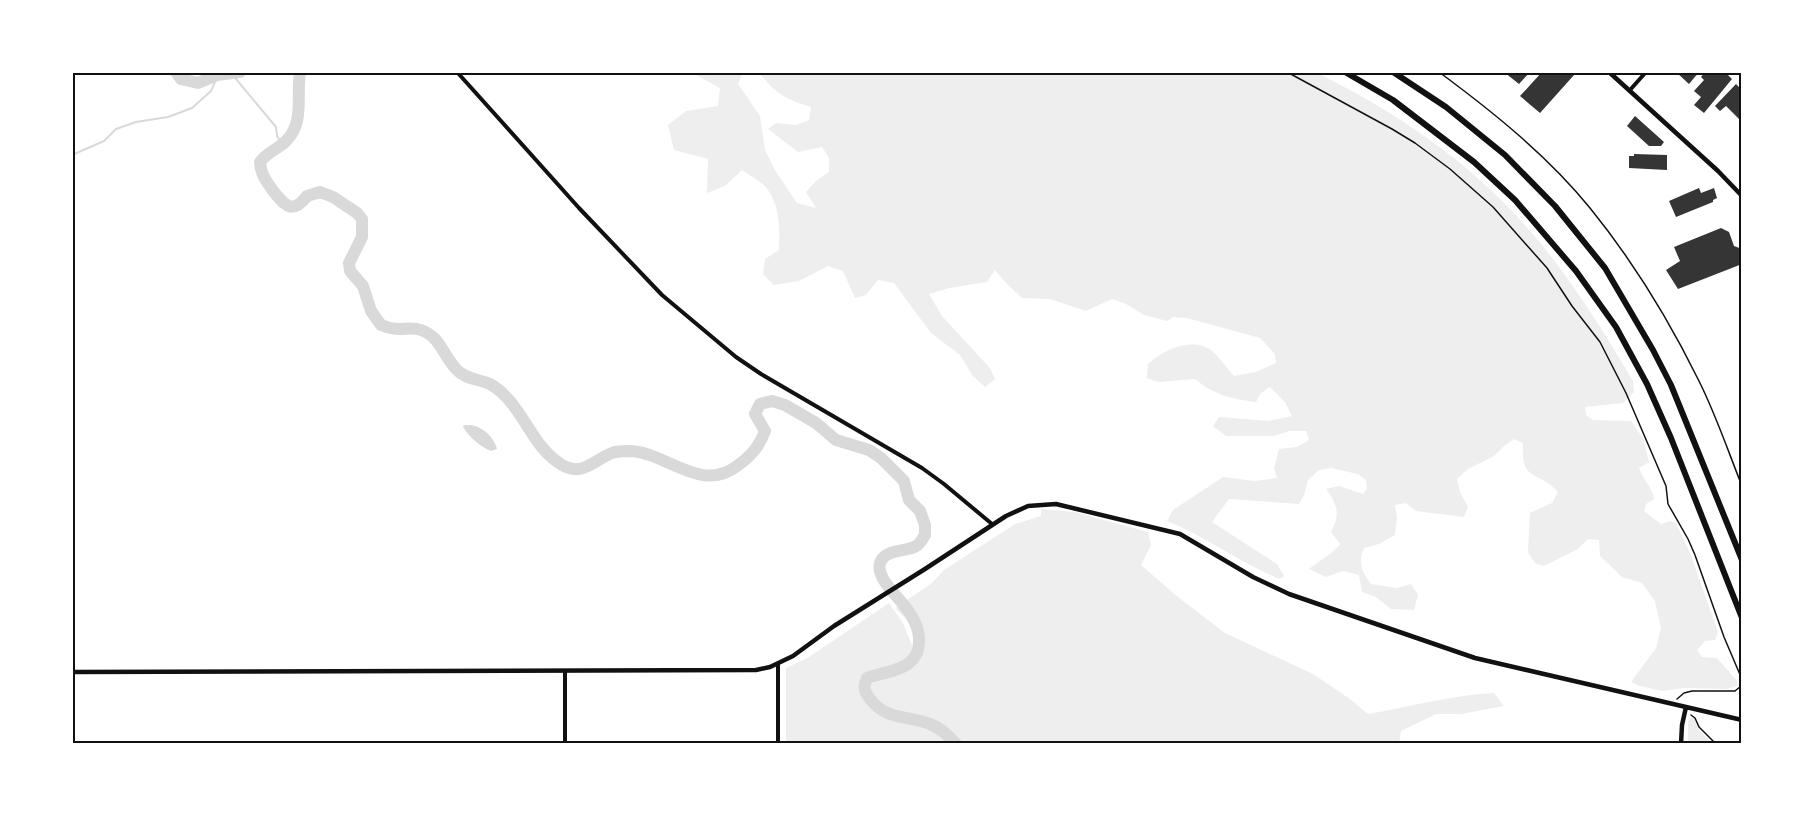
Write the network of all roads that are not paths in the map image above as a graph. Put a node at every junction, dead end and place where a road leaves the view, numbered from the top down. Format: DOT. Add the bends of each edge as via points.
graph roads {
  1 [pos="457,72"];
  2 [pos="1345,72"];
  3 [pos="1393,72"];
  4 [pos="1609,72"];
  5 [pos="1646,72"];
  6 [pos="1630,90"];
  7 [pos="1742,196"];
  8 [pos="992,524"];
  9 [pos="1742,561"];
  10 [pos="1742,618"];
  11 [pos="778,664"];
  12 [pos="72,672"];
  13 [pos="565,672"];
  14 [pos="1686,707"];
  15 [pos="1742,720"];
  16 [pos="565,744"];
  17 [pos="778,744"];
  18 [pos="1681,744"];
  1 -- 8 [label="street" via="579,208 662,295 704,332 761,374 922,468"];
  2 -- 10 [label="highway" via="1393,100 1474,162 1515,200 1576,271 1616,327 1647,384"];
  3 -- 9 [label="highway" via="1446,107 1505,155 1555,206 1605,268 1671,386"];
  4 -- 6 [label="street"];
  5 -- 6 [label="street"];
  6 -- 7 [label="street"];
  8 -- 11 [label="street"];
  8 -- 14 [label="street" via="1024,507 1056,504 1172,531 1275,588 1378,626 1489,662"];
  11 -- 13 [label="street" via="756,670"];
  11 -- 17 [label="street"];
  12 -- 13 [label="street"];
  13 -- 16 [label="street"];
  14 -- 15 [label="street"];
  14 -- 18 [label="street"];
}
